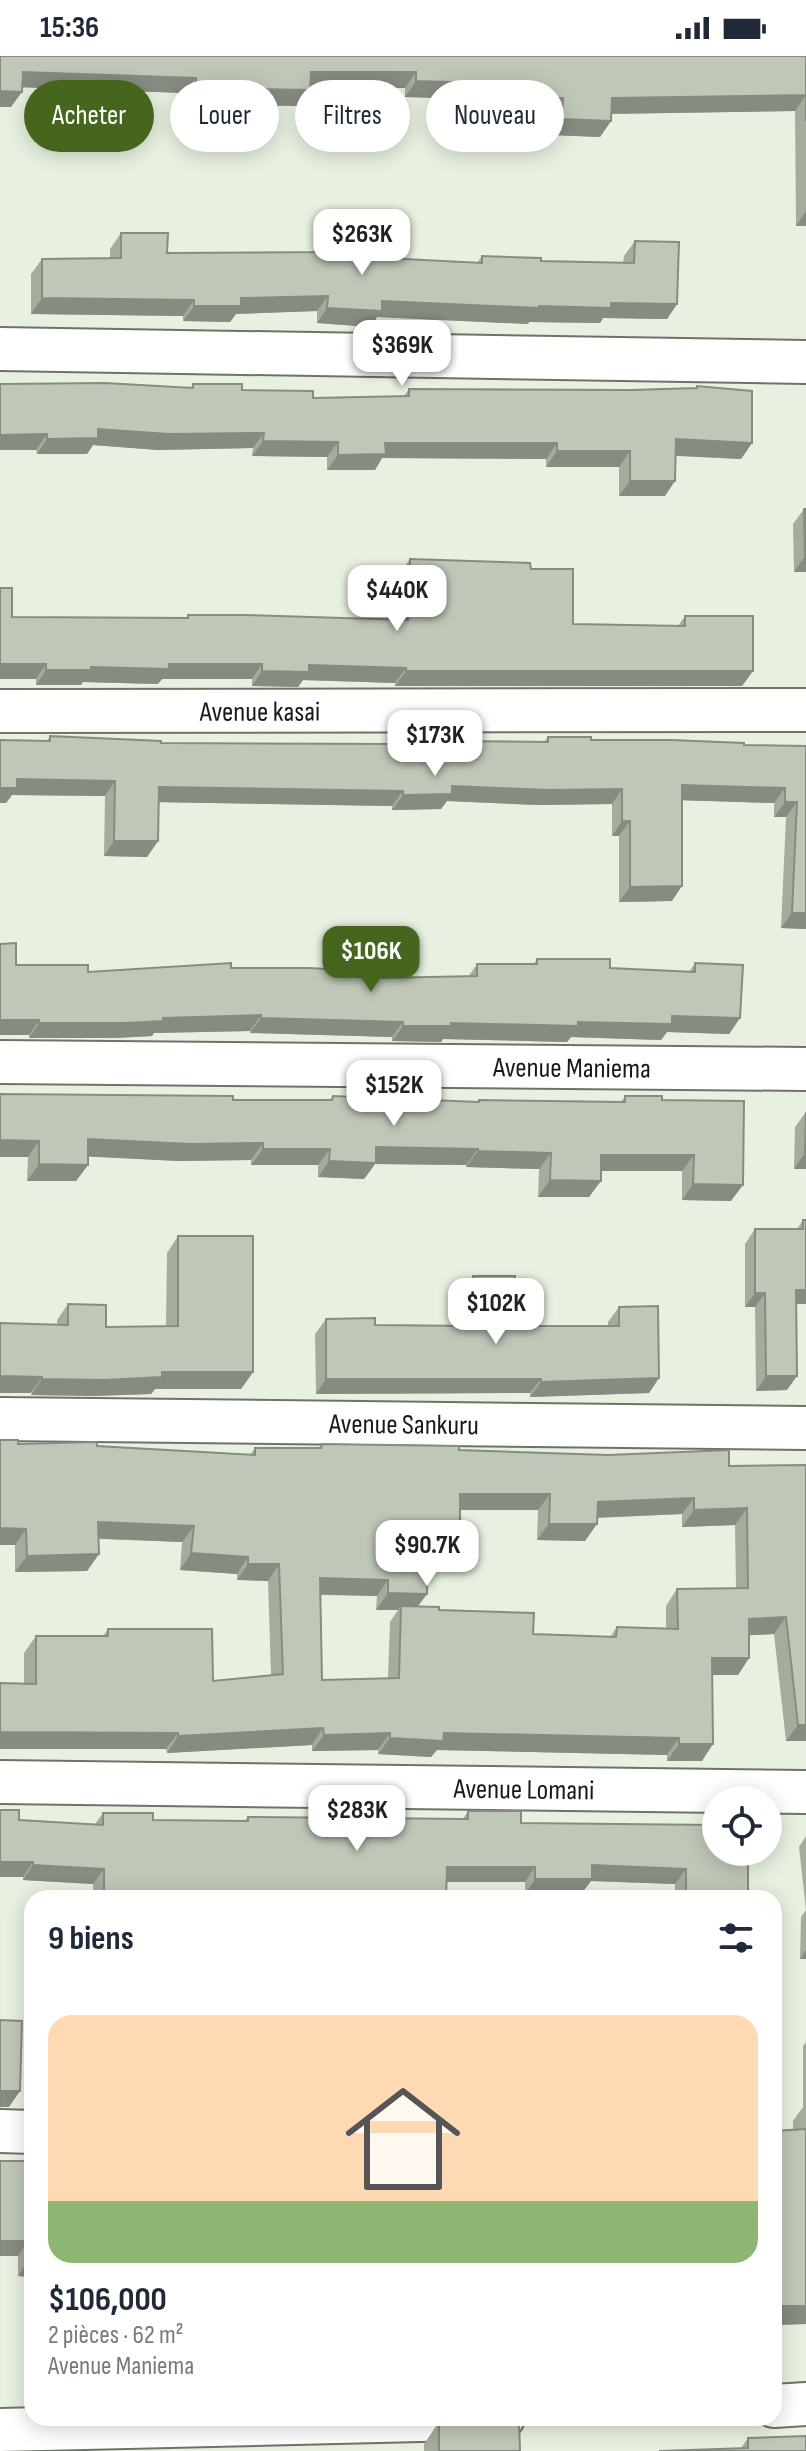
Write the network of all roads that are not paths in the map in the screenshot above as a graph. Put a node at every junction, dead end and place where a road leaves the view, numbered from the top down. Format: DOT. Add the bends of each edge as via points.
graph roads {
  1 [pos="0,349"];
  2 [pos="806,362"];
  3 [pos="806,710"];
  4 [pos="0,711"];
  5 [pos="0,1062"];
  6 [pos="806,1069"];
  7 [pos="0,1419"];
  8 [pos="806,1428"];
  9 [pos="0,1782"];
  10 [pos="806,1792"];
  11 [pos="0,2131"];
  12 [pos="24,2132"];
  13 [pos="806,2404"];
  14 [pos="782,2406"];
  15 [pos="168,2426"];
  16 [pos="0,2430"];
  1 -- 2 [label="street"];
  3 -- 4 [label="street, Avenue kasai"];
  5 -- 6 [label="street, Avenue Maniema"];
  7 -- 8 [label="street, Avenue Sankuru"];
  9 -- 10 [label="street, Avenue Lomani"];
  11 -- 12 [label="street"];
  13 -- 14 [label="street"];
  15 -- 16 [label="street"];
}
